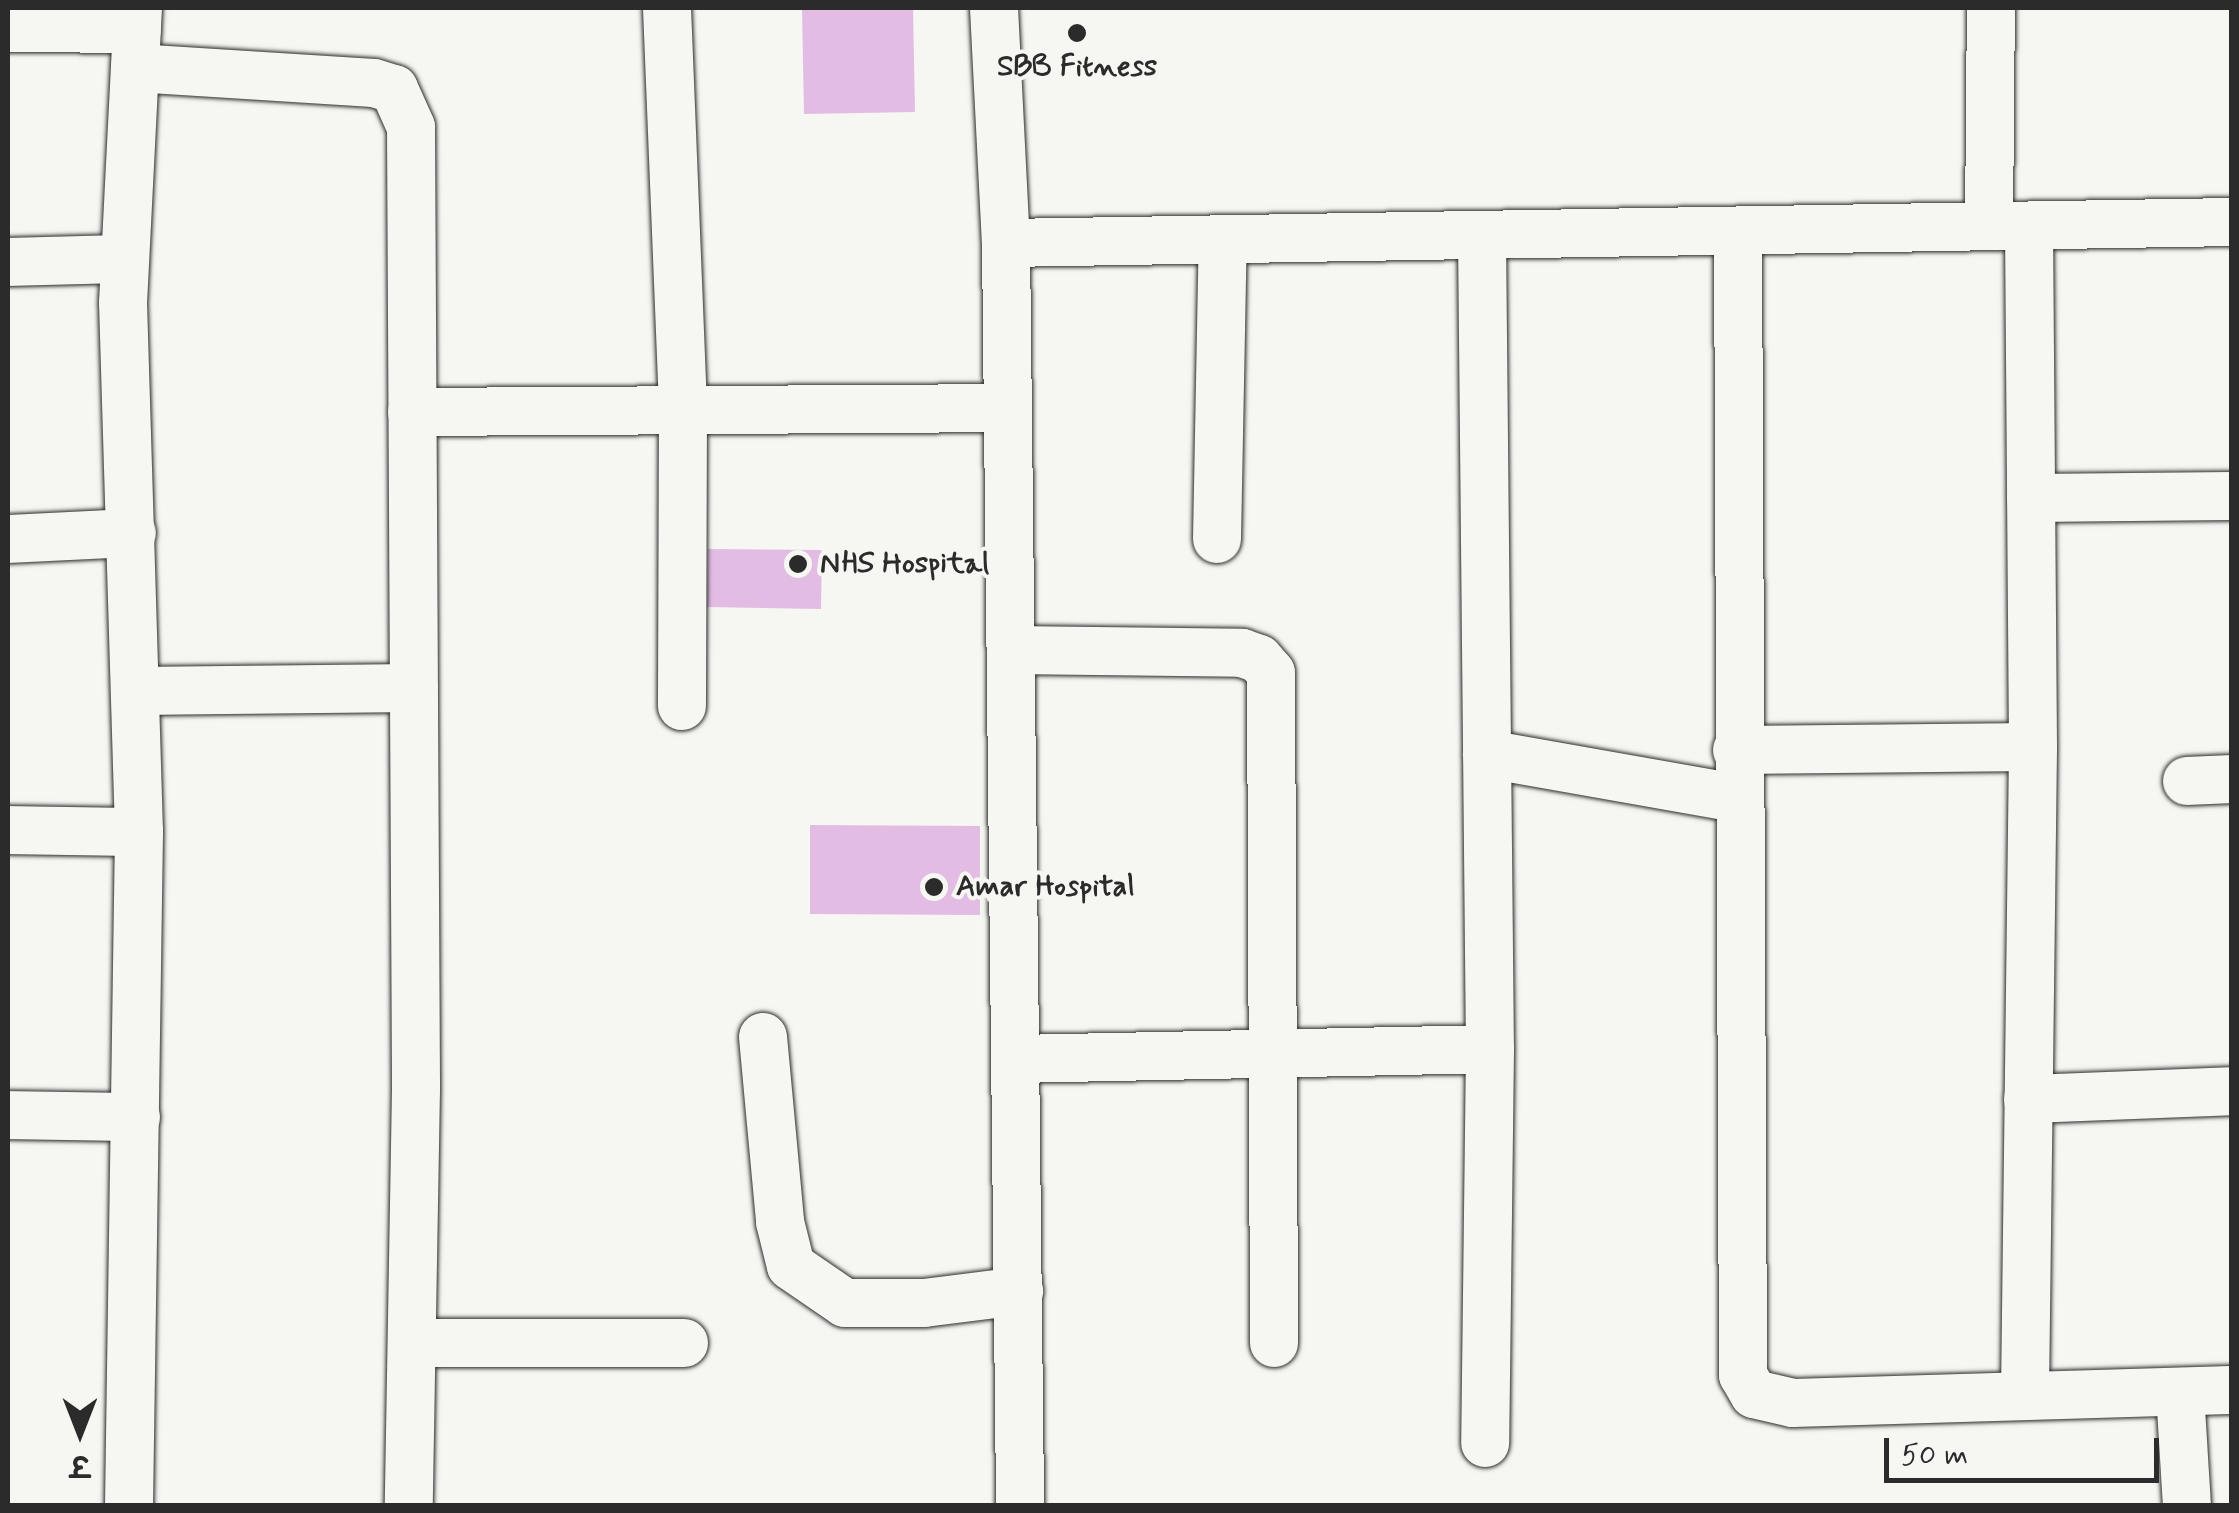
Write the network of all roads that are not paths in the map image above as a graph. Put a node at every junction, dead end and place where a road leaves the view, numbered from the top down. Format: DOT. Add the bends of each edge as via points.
graph roads {
  1 [pos="668,8"];
  2 [pos="994,8"];
  3 [pos="1991,8"];
  4 [pos="8,28"];
  5 [pos="137,35"];
  6 [pos="2232,222"];
  7 [pos="2009,226"];
  8 [pos="1738,231"];
  9 [pos="1482,235"];
  10 [pos="1222,240"];
  11 [pos="1006,244"];
  12 [pos="125,259"];
  13 [pos="8,262"];
  14 [pos="1008,408"];
  15 [pos="683,410"];
  16 [pos="412,412"];
  17 [pos="2232,496"];
  18 [pos="2030,498"];
  19 [pos="132,533"];
  20 [pos="8,539"];
  21 [pos="1217,540"];
  22 [pos="1012,650"];
  23 [pos="414,688"];
  24 [pos="134,691"];
  25 [pos="682,706"];
  26 [pos="2033,747"];
  27 [pos="1737,750"];
  28 [pos="1487,754"];
  29 [pos="1737,798"];
  30 [pos="8,830"];
  31 [pos="139,832"];
  32 [pos="763,1037"];
  33 [pos="1490,1050"];
  34 [pos="1274,1055"];
  35 [pos="1017,1058"];
  36 [pos="2232,1091"];
  37 [pos="2028,1099"];
  38 [pos="8,1115"];
  39 [pos="136,1117"];
  40 [pos="1019,1291"];
  41 [pos="1274,1343"];
  42 [pos="412,1344"];
  43 [pos="684,1344"];
  44 [pos="2232,1390"];
  45 [pos="2180,1392"];
  46 [pos="2025,1394"];
  47 [pos="1484,1443"];
  48 [pos="129,1506"];
  49 [pos="409,1506"];
  50 [pos="1020,1506"];
  51 [pos="2187,1506"];
  1 -- 15 [label="street"];
  2 -- 11 [label="street"];
  3 -- 7 [label="street"];
  4 -- 5 [label="street"];
  5 -- 12 [label="street"];
  5 -- 16 [label="street" via="394,90 411,127"];
  6 -- 7 [label="street"];
  7 -- 8 [label="street"];
  7 -- 18 [label="street"];
  8 -- 9 [label="street"];
  8 -- 27 [label="street"];
  9 -- 10 [label="street"];
  9 -- 28 [label="street"];
  10 -- 11 [label="street"];
  10 -- 21 [label="street"];
  11 -- 14 [label="street"];
  12 -- 13 [label="street"];
  12 -- 19 [label="street"];
  14 -- 15 [label="street"];
  14 -- 22 [label="street"];
  15 -- 16 [label="street"];
  15 -- 25 [label="street"];
  16 -- 23 [label="street"];
  17 -- 18 [label="street"];
  18 -- 26 [label="street"];
  19 -- 20 [label="street"];
  19 -- 24 [label="street"];
  22 -- 34 [label="street" via="1242,652 1271,673"];
  22 -- 35 [label="street"];
  23 -- 24 [label="street"];
  23 -- 42 [label="street"];
  24 -- 31 [label="street"];
  26 -- 27 [label="street"];
  26 -- 37 [label="street"];
  27 -- 29 [label="street"];
  28 -- 29 [label="street"];
  28 -- 33 [label="street"];
  29 -- 46 [label="street" via="1744,1375 1754,1394 1793,1404"];
  30 -- 31 [label="street"];
  31 -- 39 [label="street"];
  32 -- 40 [label="street" via="778,1204 792,1266 845,1303 924,1303"];
  33 -- 34 [label="street"];
  33 -- 47 [label="street"];
  34 -- 35 [label="street"];
  34 -- 41 [label="street"];
  35 -- 40 [label="street"];
  36 -- 37 [label="street"];
  37 -- 46 [label="street"];
  38 -- 39 [label="street"];
  39 -- 48 [label="street"];
  40 -- 50 [label="street"];
  42 -- 43 [label="street"];
  42 -- 49 [label="street"];
  44 -- 45 [label="street"];
  45 -- 46 [label="street"];
  45 -- 51 [label="street"];
}
